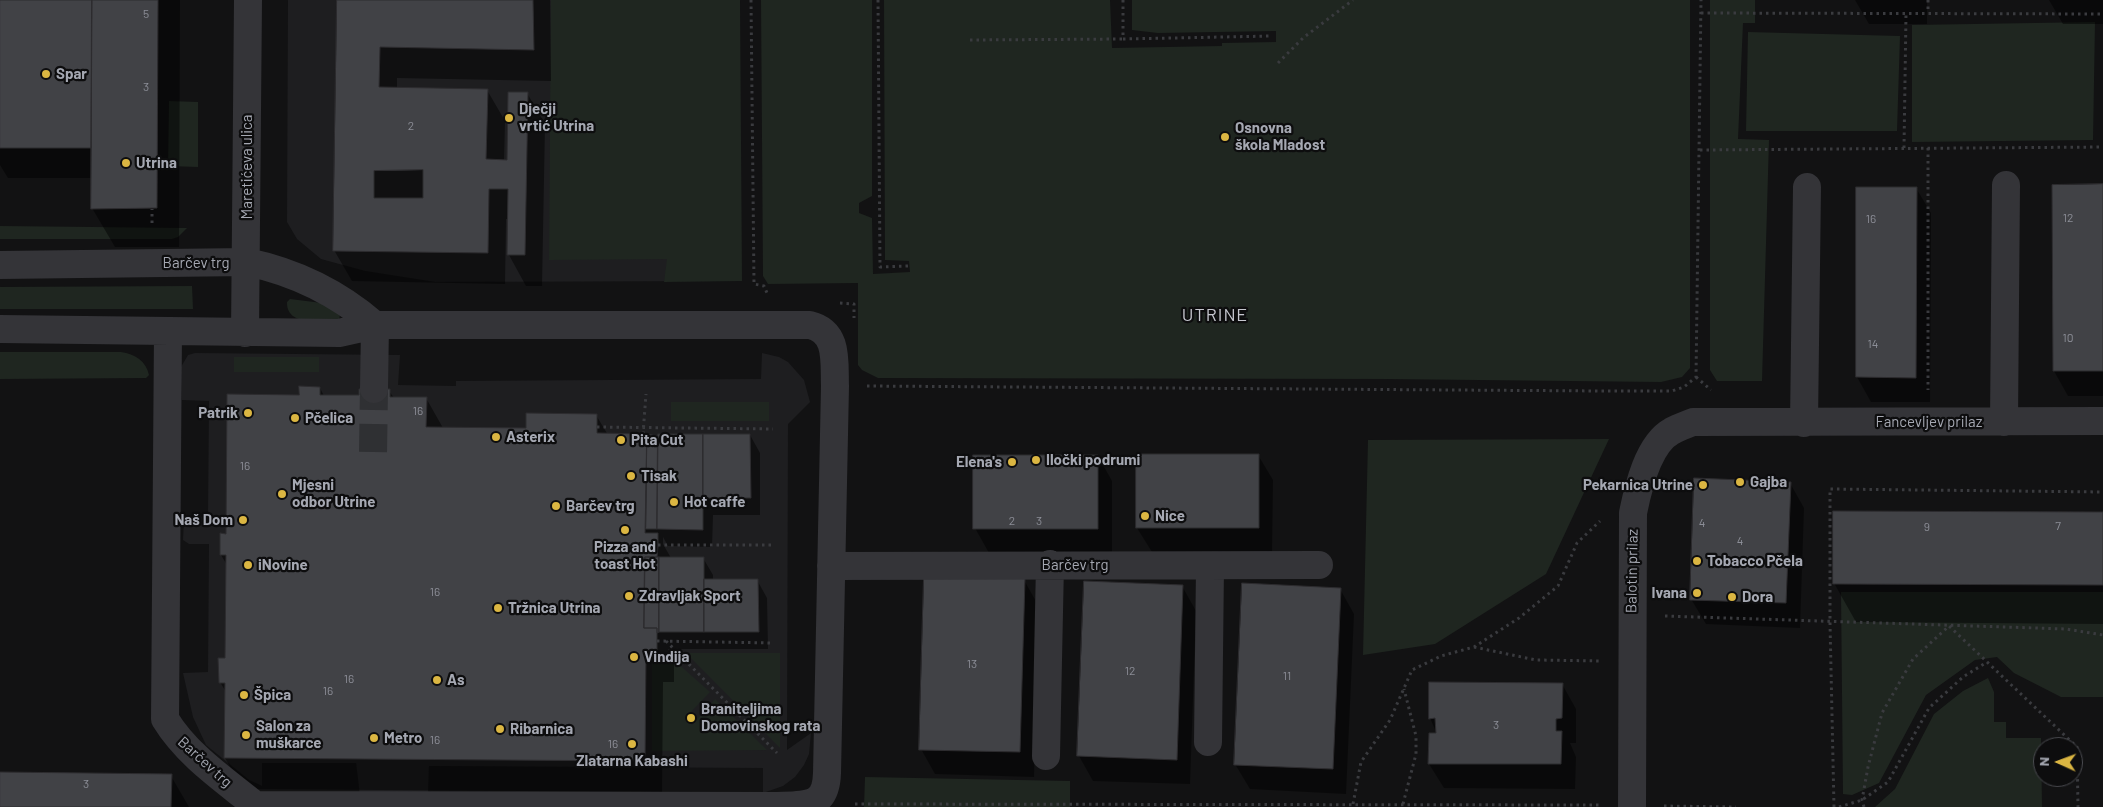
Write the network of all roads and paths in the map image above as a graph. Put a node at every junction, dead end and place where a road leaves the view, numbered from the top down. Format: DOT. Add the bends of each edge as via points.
graph roads {
  1 [pos="248,0"];
  2 [pos="751,0"];
  3 [pos="878,0"];
  4 [pos="1123,0"];
  5 [pos="1352,0"];
  6 [pos="1701,0"];
  7 [pos="1928,0"];
  8 [pos="1701,13"];
  9 [pos="1928,13"];
  10 [pos="1906,14"];
  11 [pos="2103,14"];
  12 [pos="1272,36"];
  13 [pos="1123,39"];
  14 [pos="970,40"];
  15 [pos="1278,63"];
  16 [pos="1904,148"];
  17 [pos="1928,148"];
  18 [pos="2103,148"];
  19 [pos="1700,150"];
  20 [pos="2006,185"];
  21 [pos="1807,187"];
  22 [pos="152,209"];
  23 [pos="152,223"];
  24 [pos="247,262"];
  25 [pos="0,265"];
  26 [pos="909,266"];
  27 [pos="754,284"];
  28 [pos="375,325"];
  29 [pos="0,329"];
  30 [pos="168,331"];
  31 [pos="245,333"];
  32 [pos="865,386"];
  33 [pos="374,389"];
  34 [pos="646,394"];
  35 [pos="1928,394"];
  36 [pos="1754,421"];
  37 [pos="2103,421"];
  38 [pos="2004,422"];
  39 [pos="1804,423"];
  40 [pos="597,427"];
  41 [pos="643,427"];
  42 [pos="772,429"];
  43 [pos="643,434"];
  44 [pos="2103,492"];
  45 [pos="1604,517"];
  46 [pos="658,545"];
  47 [pos="771,545"];
  48 [pos="1050,564"];
  49 [pos="1319,565"];
  50 [pos="831,566"];
  51 [pos="1210,566"];
  52 [pos="1665,617"];
  53 [pos="1830,623"];
  54 [pos="1949,626"];
  55 [pos="2103,635"];
  56 [pos="657,641"];
  57 [pos="666,641"];
  58 [pos="772,643"];
  59 [pos="1474,647"];
  60 [pos="1604,661"];
  61 [pos="1988,662"];
  62 [pos="1404,688"];
  63 [pos="1208,742"];
  64 [pos="777,753"];
  65 [pos="1046,756"];
  66 [pos="1862,800"];
  67 [pos="855,804"];
  68 [pos="1353,804"];
  69 [pos="1403,804"];
  70 [pos="1604,805"];
  71 [pos="256,806"];
  72 [pos="1331,806"];
  73 [pos="1660,806"];
  74 [pos="1632,807"];
  75 [pos="1736,807"];
  76 [pos="1834,807"];
  77 [pos="1839,807"];
  78 [pos="1864,807"];
  79 [pos="2078,807"];
  1 -- 24 [label="street, Maretićeva ulica"];
  2 -- 27 [label="path"];
  3 -- 26 [label="path" via="880,267"];
  4 -- 13 [label="path"];
  5 -- 15 [label="path" via="1303,38"];
  6 -- 8 [label="path"];
  7 -- 9 [label="path"];
  8 -- 10 [label="path"];
  8 -- 19 [label="path"];
  9 -- 10 [label="path"];
  9 -- 11 [label="path"];
  10 -- 16 [label="path"];
  12 -- 13 [label="path"];
  13 -- 14 [label="path"];
  16 -- 17 [label="path"];
  16 -- 19 [label="path"];
  17 -- 18 [label="path"];
  17 -- 35 [label="path"];
  19 -- 32 [label="path" via="1696,377 1684,387 1672,391"];
  20 -- 38 [label="street"];
  21 -- 39 [label="street"];
  22 -- 23 [label="path"];
  24 -- 25 [label="street, Barčev trg"];
  24 -- 28 [label="street, Barčev trg" via="302,278 336,295"];
  24 -- 31 [label="street, Maretićeva ulica"];
  28 -- 31 [label="street, Barčev trg" via="340,333"];
  28 -- 33 [label="street"];
  28 -- 50 [label="street, Barčev trg" via="810,325 824,330 834,352"];
  29 -- 30 [label="street, Barčev trg"];
  30 -- 31 [label="street, Barčev trg"];
  30 -- 71 [label="street, Barčev trg" via="165,719 176,737 199,759"];
  34 -- 41 [label="path"];
  36 -- 39 [label="street, Fancevljev prilaz"];
  36 -- 74 [label="street, Balotin prilaz" via="1694,422 1670,431 1653,451 1639,483 1633,513"];
  37 -- 38 [label="street, Fancevljev prilaz"];
  38 -- 39 [label="street, Fancevljev prilaz"];
  40 -- 41 [label="path"];
  41 -- 42 [label="path"];
  41 -- 43 [label="path"];
  44 -- 53 [label="path" via="1830,489"];
  45 -- 59 [label="path" via="1577,543 1558,586 1519,618"];
  46 -- 47 [label="path"];
  48 -- 50 [label="street, Barčev trg"];
  48 -- 51 [label="street, Barčev trg"];
  48 -- 65 [label="street"];
  49 -- 51 [label="street, Barčev trg"];
  50 -- 71 [label="street, Barčev trg" via="827,789 821,800 812,804"];
  51 -- 63 [label="street"];
  52 -- 53 [label="path"];
  53 -- 54 [label="path"];
  53 -- 76 [label="path"];
  54 -- 55 [label="path" via="2066,629"];
  54 -- 61 [label="path"];
  54 -- 66 [label="path" via="1913,659 1882,713 1872,745"];
  56 -- 57 [label="path"];
  57 -- 58 [label="path"];
  57 -- 64 [label="path"];
  59 -- 60 [label="path" via="1536,660"];
  59 -- 62 [label="path" via="1441,656 1412,670"];
  61 -- 66 [label="path" via="1963,678 1929,708 1888,782"];
  61 -- 79 [label="path" via="2077,747"];
  62 -- 68 [label="path" via="1390,720 1361,762"];
  62 -- 69 [label="path" via="1416,736 1416,754"];
  66 -- 77 [label="path"];
  66 -- 78 [label="path"];
  67 -- 72 [label="path"];
  68 -- 69 [label="path"];
  68 -- 72 [label="path"];
  69 -- 70 [label="path"];
  73 -- 75 [label="path"];
}
